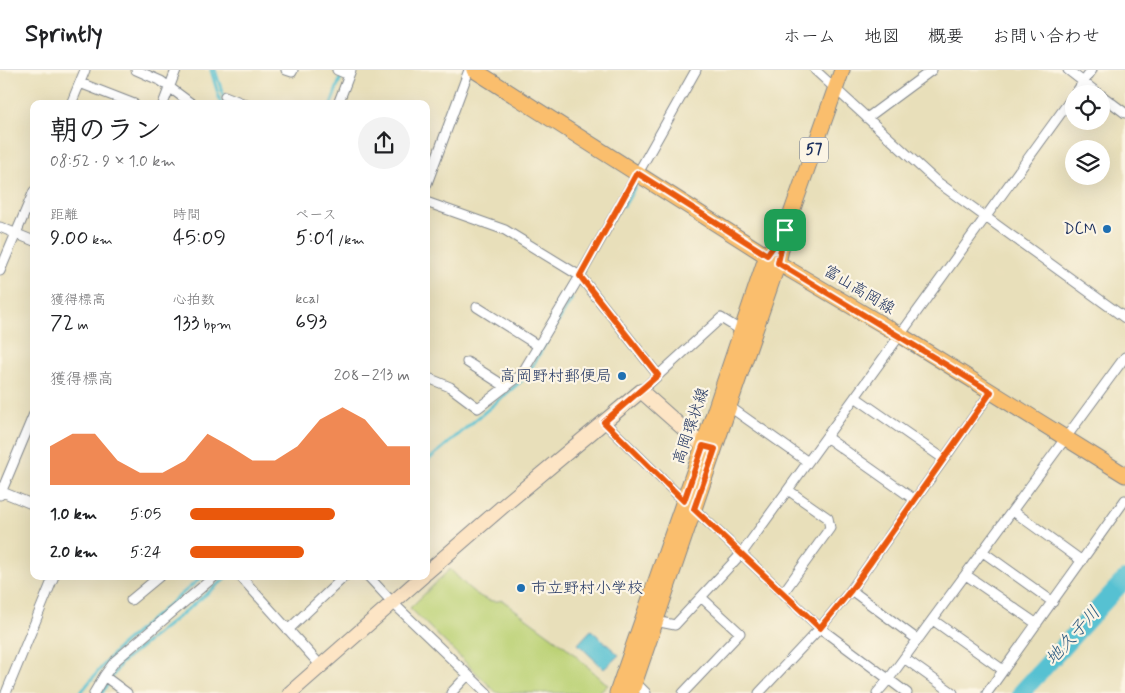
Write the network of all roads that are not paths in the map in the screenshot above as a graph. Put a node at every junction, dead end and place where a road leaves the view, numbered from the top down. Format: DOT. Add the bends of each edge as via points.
graph roads {
  1 [pos="85,70"];
  2 [pos="136,70"];
  3 [pos="176,70"];
  4 [pos="286,70"];
  5 [pos="293,70"];
  6 [pos="469,70"];
  7 [pos="474,70"];
  8 [pos="696,70"];
  9 [pos="815,70"];
  10 [pos="842,70"];
  11 [pos="932,70"];
  12 [pos="1068,70"];
  13 [pos="1092,70"];
  14 [pos="345,72"];
  15 [pos="1084,82"];
  16 [pos="80,83"];
  17 [pos="1082,85"];
  18 [pos="1088,85"];
  19 [pos="170,87"];
  20 [pos="836,90"];
  21 [pos="225,96"];
  22 [pos="73,100"];
  23 [pos="124,100"];
  24 [pos="165,100"];
  25 [pos="187,100"];
  26 [pos="235,100"];
  27 [pos="339,100"];
  28 [pos="1110,102"];
  29 [pos="1065,107"];
  30 [pos="1125,113"];
  31 [pos="867,118"];
  32 [pos="637,173"];
  33 [pos="430,175"];
  34 [pos="30,201"];
  35 [pos="430,203"];
  36 [pos="984,217"];
  37 [pos="0,227"];
  38 [pos="16,233"];
  39 [pos="30,239"];
  40 [pos="772,259"];
  41 [pos="0,271"];
  42 [pos="582,278"];
  43 [pos="477,307"];
  44 [pos="1125,318"];
  45 [pos="742,331"];
  46 [pos="900,335"];
  47 [pos="538,345"];
  48 [pos="1125,357"];
  49 [pos="468,362"];
  50 [pos="658,375"];
  51 [pos="430,379"];
  52 [pos="506,387"];
  53 [pos="641,391"];
  54 [pos="991,392"];
  55 [pos="855,397"];
  56 [pos="730,406"];
  57 [pos="604,422"];
  58 [pos="30,424"];
  59 [pos="826,437"];
  60 [pos="1066,439"];
  61 [pos="709,448"];
  62 [pos="944,459"];
  63 [pos="808,462"];
  64 [pos="1125,475"];
  65 [pos="788,490"];
  66 [pos="1,493"];
  67 [pos="915,500"];
  68 [pos="1125,500"];
  69 [pos="30,504"];
  70 [pos="689,505"];
  71 [pos="1013,511"];
  72 [pos="983,552"];
  73 [pos="742,553"];
  74 [pos="1082,561"];
  75 [pos="430,570"];
  76 [pos="966,575"];
  77 [pos="52,580"];
  78 [pos="155,580"];
  79 [pos="210,580"];
  80 [pos="244,580"];
  81 [pos="341,580"];
  82 [pos="372,580"];
  83 [pos="419,580"];
  84 [pos="851,590"];
  85 [pos="783,593"];
  86 [pos="701,597"];
  87 [pos="131,600"];
  88 [pos="1053,602"];
  89 [pos="393,603"];
  90 [pos="933,620"];
  91 [pos="655,621"];
  92 [pos="1037,624"];
  93 [pos="820,628"];
  94 [pos="288,630"];
  95 [pos="918,640"];
  96 [pos="904,658"];
  97 [pos="321,666"];
  98 [pos="1004,670"];
  99 [pos="468,675"];
  100 [pos="106,677"];
  101 [pos="888,680"];
  102 [pos="633,687"];
  103 [pos="6,693"];
  104 [pos="94,693"];
  105 [pos="128,693"];
  106 [pos="290,693"];
  107 [pos="451,693"];
  108 [pos="486,693"];
  109 [pos="617,693"];
  110 [pos="646,693"];
  111 [pos="684,693"];
  112 [pos="759,693"];
  113 [pos="877,693"];
  114 [pos="906,693"];
  115 [pos="953,693"];
  116 [pos="987,693"];
  1 -- 16 [label="street"];
  2 -- 19 [label="street"];
  3 -- 19 [label="street"];
  4 -- 5 [label="street"];
  6 -- 33 [label="street"];
  7 -- 32 [label="main road, 富山高岡線"];
  8 -- 32 [label="street"];
  9 -- 20 [label="street"];
  10 -- 20 [label="main road, 高岡環状線 / 57"];
  11 -- 31 [label="street"];
  12 -- 15 [label="street"];
  13 -- 15 [label="street"];
  14 -- 27 [label="street"];
  15 -- 17 [label="street"];
  15 -- 18 [label="street"];
  16 -- 22 [label="street"];
  16 -- 23 [label="street"];
  19 -- 24 [label="street"];
  19 -- 25 [label="street"];
  20 -- 31 [label="street"];
  20 -- 40 [label="main road, 高岡環状線 / 57"];
  21 -- 26 [label="street"];
  28 -- 30 [label="street"];
  29 -- 36 [label="street"];
  31 -- 36 [label="street" via="936,181"];
  32 -- 40 [label="main road, 富山高岡線"];
  32 -- 42 [label="street"];
  34 -- 38 [label="street"];
  35 -- 42 [label="street" via="505,230"];
  36 -- 44 [label="street"];
  36 -- 46 [label="street"];
  37 -- 38 [label="street"];
  38 -- 39 [label="street"];
  38 -- 41 [label="street"];
  40 -- 45 [label="main road, 高岡環状線 / 57"];
  40 -- 46 [label="main road, 富山高岡線"];
  40 -- 56 [label="main road, 高岡環状線 / 57"];
  42 -- 47 [label="street"];
  42 -- 50 [label="street"];
  43 -- 47 [label="street"];
  45 -- 50 [label="street" via="721,318"];
  45 -- 61 [label="main road, 高岡環状線 / 57"];
  46 -- 54 [label="main road, 富山高岡線"];
  46 -- 55 [label="street"];
  47 -- 52 [label="street" via="521,375"];
  48 -- 60 [label="street"];
  49 -- 52 [label="street"];
  50 -- 53 [label="street"];
  51 -- 52 [label="street" via="450,387 478,408"];
  53 -- 57 [label="street"];
  53 -- 61 [label="street"];
  54 -- 60 [label="main road, 富山高岡線"];
  54 -- 62 [label="street"];
  55 -- 59 [label="street"];
  55 -- 62 [label="street"];
  56 -- 61 [label="main road, 高岡環状線 / 57"];
  56 -- 63 [label="street"];
  57 -- 70 [label="street"];
  57 -- 75 [label="street"];
  58 -- 66 [label="street"];
  59 -- 63 [label="street"];
  59 -- 67 [label="street"];
  60 -- 64 [label="main road, 富山高岡線"];
  60 -- 71 [label="street"];
  61 -- 70 [label="main road, 高岡環状線 / 57"];
  62 -- 67 [label="street"];
  63 -- 65 [label="street"];
  65 -- 73 [label="street"];
  65 -- 85 [label="street" via="828,518 830,528"];
  66 -- 69 [label="street"];
  67 -- 84 [label="street"];
  68 -- 74 [label="street"];
  70 -- 73 [label="street"];
  70 -- 91 [label="main road, 高岡環状線 / 57"];
  70 -- 109 [label="main road, 高岡環状線 / 57"];
  71 -- 72 [label="street"];
  71 -- 74 [label="street"];
  72 -- 76 [label="street"];
  72 -- 88 [label="street"];
  73 -- 85 [label="street"];
  73 -- 86 [label="street"];
  74 -- 88 [label="street"];
  76 -- 90 [label="street"];
  76 -- 92 [label="street"];
  77 -- 103 [label="street"];
  78 -- 87 [label="street"];
  79 -- 100 [label="street" via="115,661"];
  80 -- 94 [label="street"];
  81 -- 94 [label="street"];
  82 -- 89 [label="street"];
  83 -- 89 [label="street"];
  84 -- 93 [label="street"];
  84 -- 95 [label="street"];
  85 -- 93 [label="street"];
  86 -- 91 [label="street" via="675,625"];
  86 -- 111 [label="street" via="740,634"];
  88 -- 92 [label="street"];
  89 -- 97 [label="street"];
  89 -- 99 [label="street"];
  90 -- 95 [label="street"];
  90 -- 98 [label="street"];
  91 -- 102 [label="main road, 高岡環状線 / 57"];
  92 -- 98 [label="street"];
  93 -- 101 [label="street"];
  93 -- 112 [label="street"];
  94 -- 97 [label="street"];
  95 -- 96 [label="street"];
  96 -- 101 [label="street"];
  96 -- 115 [label="street"];
  97 -- 106 [label="street"];
  98 -- 116 [label="street"];
  99 -- 107 [label="street"];
  99 -- 108 [label="street"];
  100 -- 104 [label="street"];
  100 -- 105 [label="street"];
  101 -- 113 [label="street"];
  101 -- 114 [label="street"];
  102 -- 110 [label="street"];
}
